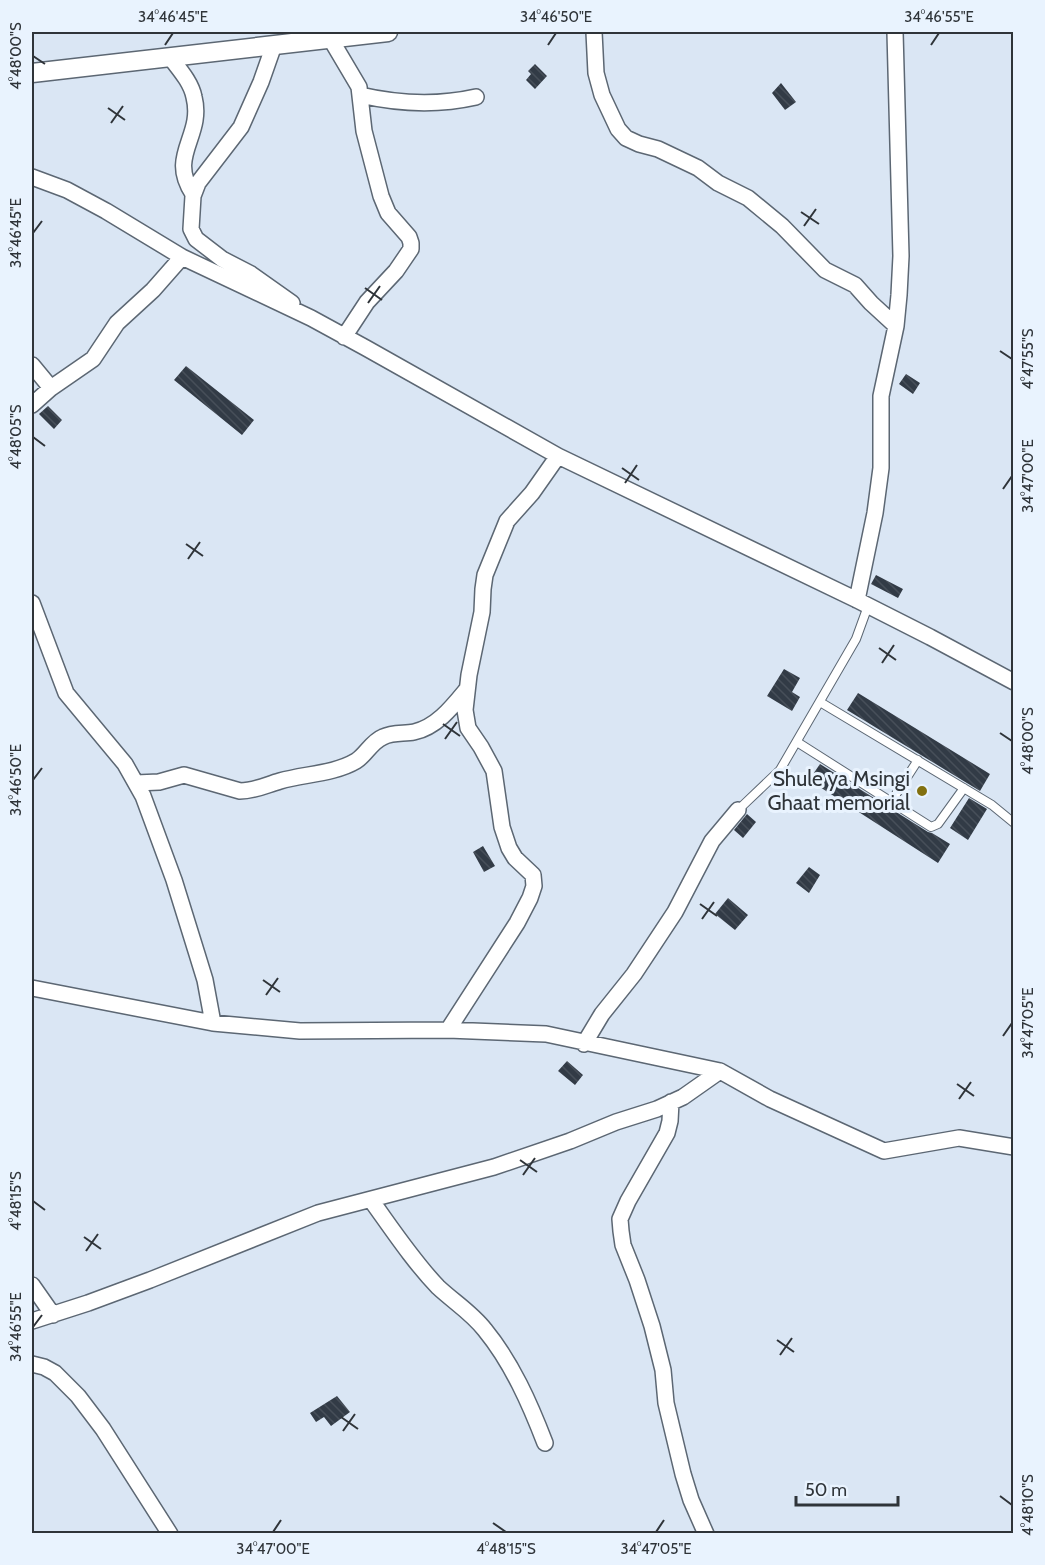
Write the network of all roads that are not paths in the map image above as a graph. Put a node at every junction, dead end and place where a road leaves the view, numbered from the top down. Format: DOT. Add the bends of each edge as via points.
graph roads {
  1 [pos="388,32"];
  2 [pos="594,32"];
  3 [pos="895,32"];
  4 [pos="325,35"];
  5 [pos="274,45"];
  6 [pos="170,57"];
  7 [pos="32,73"];
  8 [pos="360,95"];
  9 [pos="476,97"];
  10 [pos="32,177"];
  11 [pos="193,194"];
  12 [pos="182,257"];
  13 [pos="311,318"];
  14 [pos="896,326"];
  15 [pos="344,337"];
  16 [pos="32,365"];
  17 [pos="51,388"];
  18 [pos="32,405"];
  19 [pos="558,456"];
  20 [pos="32,603"];
  21 [pos="862,603"];
  22 [pos="1014,682"];
  23 [pos="467,689"];
  24 [pos="820,702"];
  25 [pos="796,742"];
  26 [pos="918,760"];
  27 [pos="136,783"];
  28 [pos="964,788"];
  29 [pos="891,802"];
  30 [pos="738,810"];
  31 [pos="1014,823"];
  32 [pos="32,988"];
  33 [pos="213,1023"];
  34 [pos="448,1030"];
  35 [pos="584,1044"];
  36 [pos="720,1071"];
  37 [pos="671,1102"];
  38 [pos="1014,1147"];
  39 [pos="371,1200"];
  40 [pos="32,1285"];
  41 [pos="53,1315"];
  42 [pos="32,1321"];
  43 [pos="32,1365"];
  44 [pos="546,1443"];
  45 [pos="170,1533"];
  46 [pos="706,1533"];
  1 -- 4 [label="street"];
  2 -- 14 [label="street" via="596,73 602,95 626,138 698,168 748,198 782,225 825,270 855,285"];
  3 -- 14 [label="street" via="901,256"];
  4 -- 5 [label="street"];
  4 -- 8 [label="street" via="354,78"];
  5 -- 6 [label="street"];
  5 -- 11 [label="street" via="241,127"];
  6 -- 7 [label="street"];
  6 -- 11 [label="street" via="194,94 195,126 183,171"];
  8 -- 9 [label="street" via="430,104"];
  8 -- 15 [label="street" via="364,131 381,196 388,213 409,237 411,249"];
  10 -- 12 [label="street" via="106,211"];
  11 -- 13 [label="street" via="191,229 196,239 279,292"];
  12 -- 13 [label="street"];
  12 -- 17 [label="street" via="153,291 117,323 93,359"];
  13 -- 15 [label="street"];
  14 -- 21 [label="street" via="881,396 881,468"];
  15 -- 19 [label="street"];
  16 -- 17 [label="street"];
  17 -- 18 [label="street"];
  19 -- 21 [label="street"];
  19 -- 23 [label="street" via="507,521 485,575"];
  20 -- 27 [label="street" via="66,693"];
  21 -- 22 [label="street"];
  21 -- 24 [label="lane" via="856,639"];
  23 -- 27 [label="street" via="436,722 417,731 383,737 352,763 250,791 184,775"];
  23 -- 34 [label="street" via="466,724 494,771 505,837 515,858 533,875 534,886 517,923"];
  24 -- 25 [label="lane"];
  24 -- 26 [label="lane"];
  25 -- 29 [label="lane"];
  25 -- 30 [label="lane" via="780,770"];
  26 -- 28 [label="lane"];
  26 -- 29 [label="lane"];
  27 -- 33 [label="street" via="174,880 205,980"];
  28 -- 29 [label="lane" via="933,828"];
  28 -- 31 [label="lane"];
  30 -- 35 [label="street" via="712,841 675,912"];
  32 -- 33 [label="street"];
  33 -- 34 [label="street" via="300,1031"];
  34 -- 35 [label="street" via="546,1034"];
  35 -- 36 [label="street"];
  36 -- 37 [label="street"];
  36 -- 38 [label="street" via="770,1099 884,1151 959,1138"];
  37 -- 39 [label="street" via="494,1167"];
  37 -- 46 [label="street" via="667,1133 620,1220 623,1245 663,1370 669,1419 683,1474"];
  39 -- 41 [label="street" via="318,1213"];
  39 -- 44 [label="street" via="424,1272 469,1311 503,1353"];
  40 -- 41 [label="street"];
  41 -- 42 [label="street"];
  43 -- 45 [label="street" via="55,1373 78,1396"];
}
